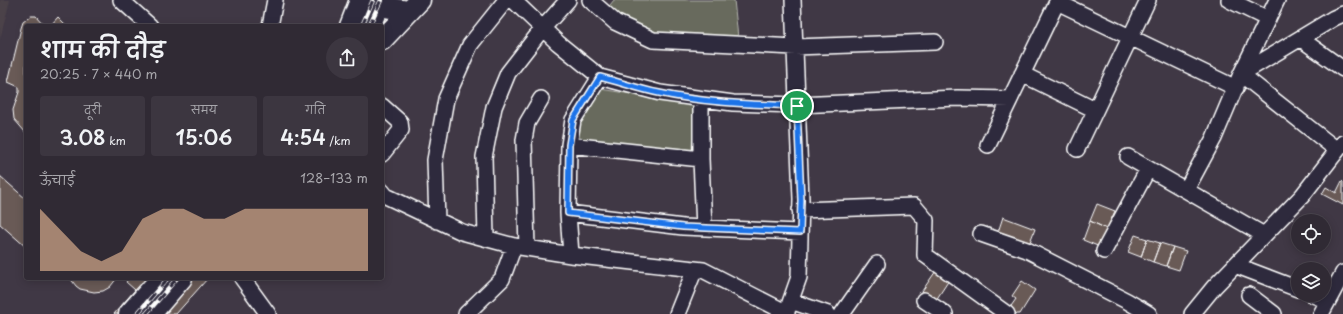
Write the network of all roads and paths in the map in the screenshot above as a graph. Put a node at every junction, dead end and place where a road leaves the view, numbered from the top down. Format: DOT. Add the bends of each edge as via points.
graph roads {
  1 [pos="121,0"];
  2 [pos="506,0"];
  3 [pos="513,0"];
  4 [pos="568,0"];
  5 [pos="590,0"];
  6 [pos="793,0"];
  7 [pos="1148,0"];
  8 [pos="1229,0"];
  9 [pos="1277,0"];
  10 [pos="272,1"];
  11 [pos="1057,1"];
  12 [pos="360,2"];
  13 [pos="380,3"];
  14 [pos="414,5"];
  15 [pos="1343,14"];
  16 [pos="1268,19"];
  17 [pos="148,24"];
  18 [pos="270,24"];
  19 [pos="351,24"];
  20 [pos="371,24"];
  21 [pos="543,28"];
  22 [pos="1130,37"];
  23 [pos="384,38"];
  24 [pos="1301,39"];
  25 [pos="935,42"];
  26 [pos="795,47"];
  27 [pos="1343,69"];
  28 [pos="1022,74"];
  29 [pos="600,77"];
  30 [pos="1238,81"];
  31 [pos="541,99"];
  32 [pos="1010,99"];
  33 [pos="701,100"];
  34 [pos="797,106"];
  35 [pos="384,108"];
  36 [pos="1095,110"];
  37 [pos="569,145"];
  38 [pos="988,145"];
  39 [pos="1340,147"];
  40 [pos="1076,149"];
  41 [pos="384,151"];
  42 [pos="1128,157"];
  43 [pos="701,159"];
  44 [pos="1148,168"];
  45 [pos="1186,190"];
  46 [pos="384,194"];
  47 [pos="800,210"];
  48 [pos="568,213"];
  49 [pos="437,221"];
  50 [pos="704,228"];
  51 [pos="800,232"];
  52 [pos="981,234"];
  53 [pos="1264,235"];
  54 [pos="486,238"];
  55 [pos="521,247"];
  56 [pos="1104,251"];
  57 [pos="571,255"];
  58 [pos="877,264"];
  59 [pos="1235,265"];
  60 [pos="695,269"];
  61 [pos="1343,273"];
  62 [pos="159,280"];
  63 [pos="180,280"];
  64 [pos="243,280"];
  65 [pos="1291,286"];
  66 [pos="1249,295"];
  67 [pos="924,300"];
  68 [pos="1325,307"];
  69 [pos="788,310"];
  70 [pos="129,314"];
  71 [pos="152,314"];
  72 [pos="268,314"];
  73 [pos="466,314"];
  74 [pos="678,314"];
  75 [pos="828,314"];
  76 [pos="842,314"];
  77 [pos="945,314"];
  78 [pos="1007,314"];
  79 [pos="1149,314"];
  80 [pos="1192,314"];
  81 [pos="1274,314"];
  1 -- 17 [label="street"];
  2 -- 49 [label="street" via="470,45 446,99 435,160"];
  3 -- 21 [label="street"];
  4 -- 21 [label="street"];
  5 -- 26 [label="street" via="615,22 653,40"];
  6 -- 26 [label="street"];
  7 -- 22 [label="street"];
  8 -- 16 [label="street"];
  9 -- 16 [label="street"];
  10 -- 18 [label="street"];
  11 -- 22 [label="street"];
  11 -- 28 [label="street"];
  12 -- 13 [label="main road"];
  12 -- 19 [label="main road"];
  13 -- 14 [label="main road"];
  13 -- 20 [label="main road"];
  14 -- 23 [label="main road"];
  15 -- 24 [label="street"];
  16 -- 30 [label="street"];
  21 -- 29 [label="street"];
  21 -- 54 [label="street" via="508,73 494,107 484,157"];
  22 -- 30 [label="street"];
  22 -- 36 [label="street"];
  24 -- 27 [label="street"];
  24 -- 30 [label="street"];
  25 -- 26 [label="street"];
  26 -- 34 [label="street"];
  28 -- 32 [label="street"];
  28 -- 36 [label="street"];
  29 -- 33 [label="street" via="660,93"];
  29 -- 37 [label="street" via="573,120"];
  30 -- 39 [label="street"];
  30 -- 45 [label="street" via="1214,138"];
  31 -- 55 [label="street" via="527,123 524,140"];
  32 -- 34 [label="street" via="957,98"];
  32 -- 38 [label="street"];
  33 -- 34 [label="street"];
  33 -- 43 [label="street"];
  34 -- 47 [label="street"];
  35 -- 41 [label="street" via="400,122 401,130"];
  36 -- 40 [label="street"];
  37 -- 43 [label="street"];
  37 -- 48 [label="street"];
  39 -- 53 [label="street" via="1302,196"];
  42 -- 44 [label="street"];
  43 -- 50 [label="street"];
  44 -- 45 [label="street"];
  44 -- 56 [label="street"];
  45 -- 53 [label="street"];
  46 -- 49 [label="street"];
  47 -- 51 [label="street"];
  47 -- 78 [label="street" via="914,206 926,220 925,255"];
  48 -- 50 [label="street"];
  48 -- 57 [label="street"];
  49 -- 54 [label="street" via="462,232"];
  50 -- 51 [label="street"];
  51 -- 69 [label="street" via="799,277"];
  52 -- 79 [label="street" via="1027,250"];
  53 -- 59 [label="street"];
  54 -- 55 [label="street"];
  55 -- 57 [label="street"];
  55 -- 73 [label="street" via="502,279"];
  57 -- 60 [label="street"];
  58 -- 76 [label="street"];
  59 -- 65 [label="street"];
  59 -- 80 [label="street"];
  60 -- 69 [label="street" via="703,270"];
  60 -- 74 [label="street"];
  61 -- 68 [label="street"];
  62 -- 70 [label="main road"];
  63 -- 71 [label="main road"];
  64 -- 72 [label="street"];
  66 -- 81 [label="street"];
  67 -- 77 [label="street"];
  69 -- 75 [label="street"];
}
